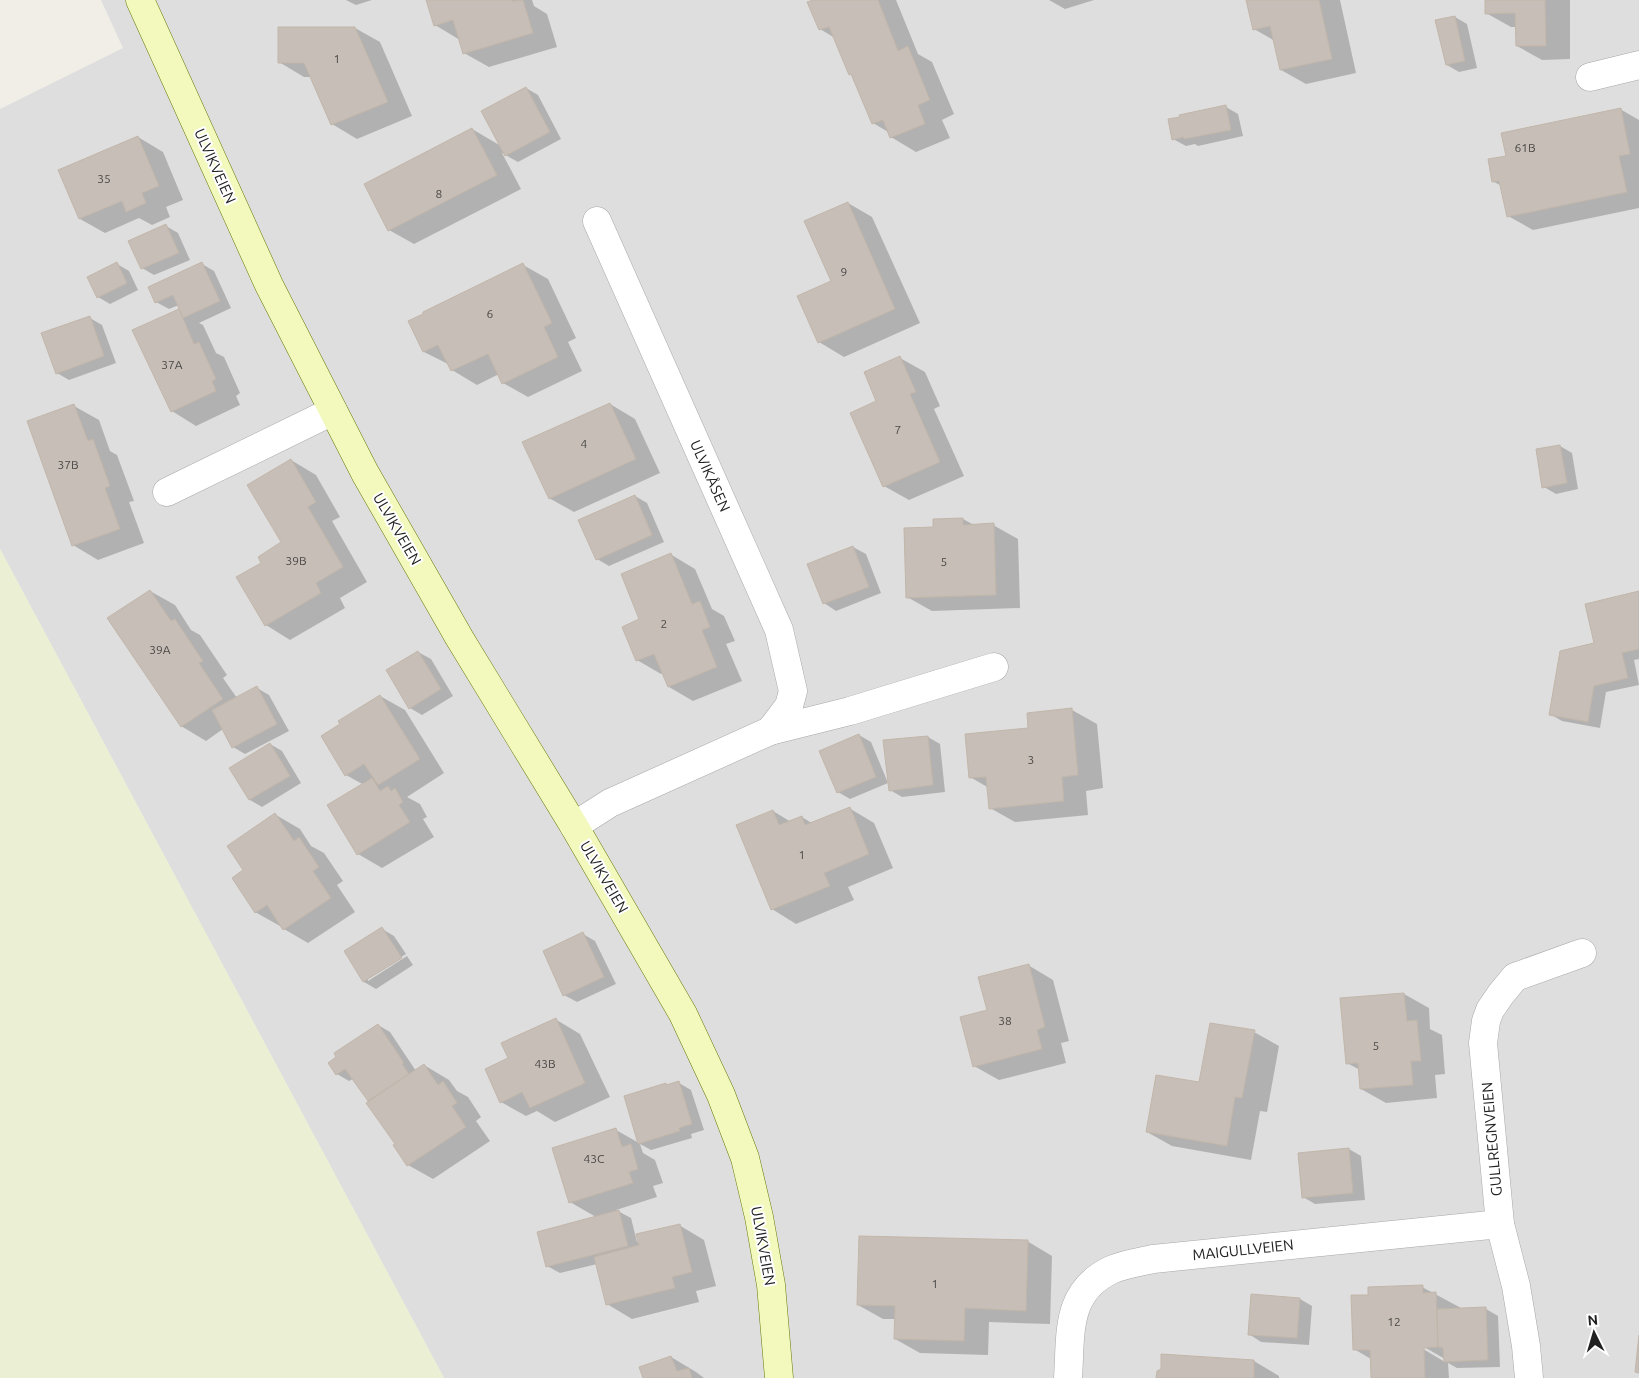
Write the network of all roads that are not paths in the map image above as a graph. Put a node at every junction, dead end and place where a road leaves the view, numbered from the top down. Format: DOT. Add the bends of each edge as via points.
graph roads {
  1 [pos="140,0"];
  2 [pos="1639,65"];
  3 [pos="1590,77"];
  4 [pos="597,221"];
  5 [pos="333,411"];
  6 [pos="167,492"];
  7 [pos="994,667"];
  8 [pos="770,731"];
  9 [pos="574,826"];
  10 [pos="1582,953"];
  11 [pos="1500,1224"];
  12 [pos="779,1378"];
  13 [pos="1068,1378"];
  14 [pos="1529,1378"];
  1 -- 5 [label="street, ULVIKVEIEN" via="270,285"];
  2 -- 3 [label="street"];
  4 -- 8 [label="street, ULVIKÅSEN" via="779,630 793,691 789,706"];
  5 -- 6 [label="street"];
  5 -- 9 [label="street, ULVIKVEIEN" via="456,630"];
  7 -- 8 [label="street, ULVIKÅSEN" via="850,711"];
  8 -- 9 [label="street, ULVIKÅSEN" via="610,803"];
  9 -- 12 [label="street, ULVIKVEIEN" via="683,1014 722,1095 745,1158 759,1217 771,1285"];
  10 -- 11 [label="street, GULLREGNVEIEN" via="1515,977 1490,1010 1486,1021 1483,1043"];
  11 -- 13 [label="street, MAIGULLVEIEN" via="1153,1259 1112,1270 1088,1286 1076,1305 1071,1325"];
  11 -- 14 [label="street, GULLREGNVEIEN" via="1516,1286"];
}
